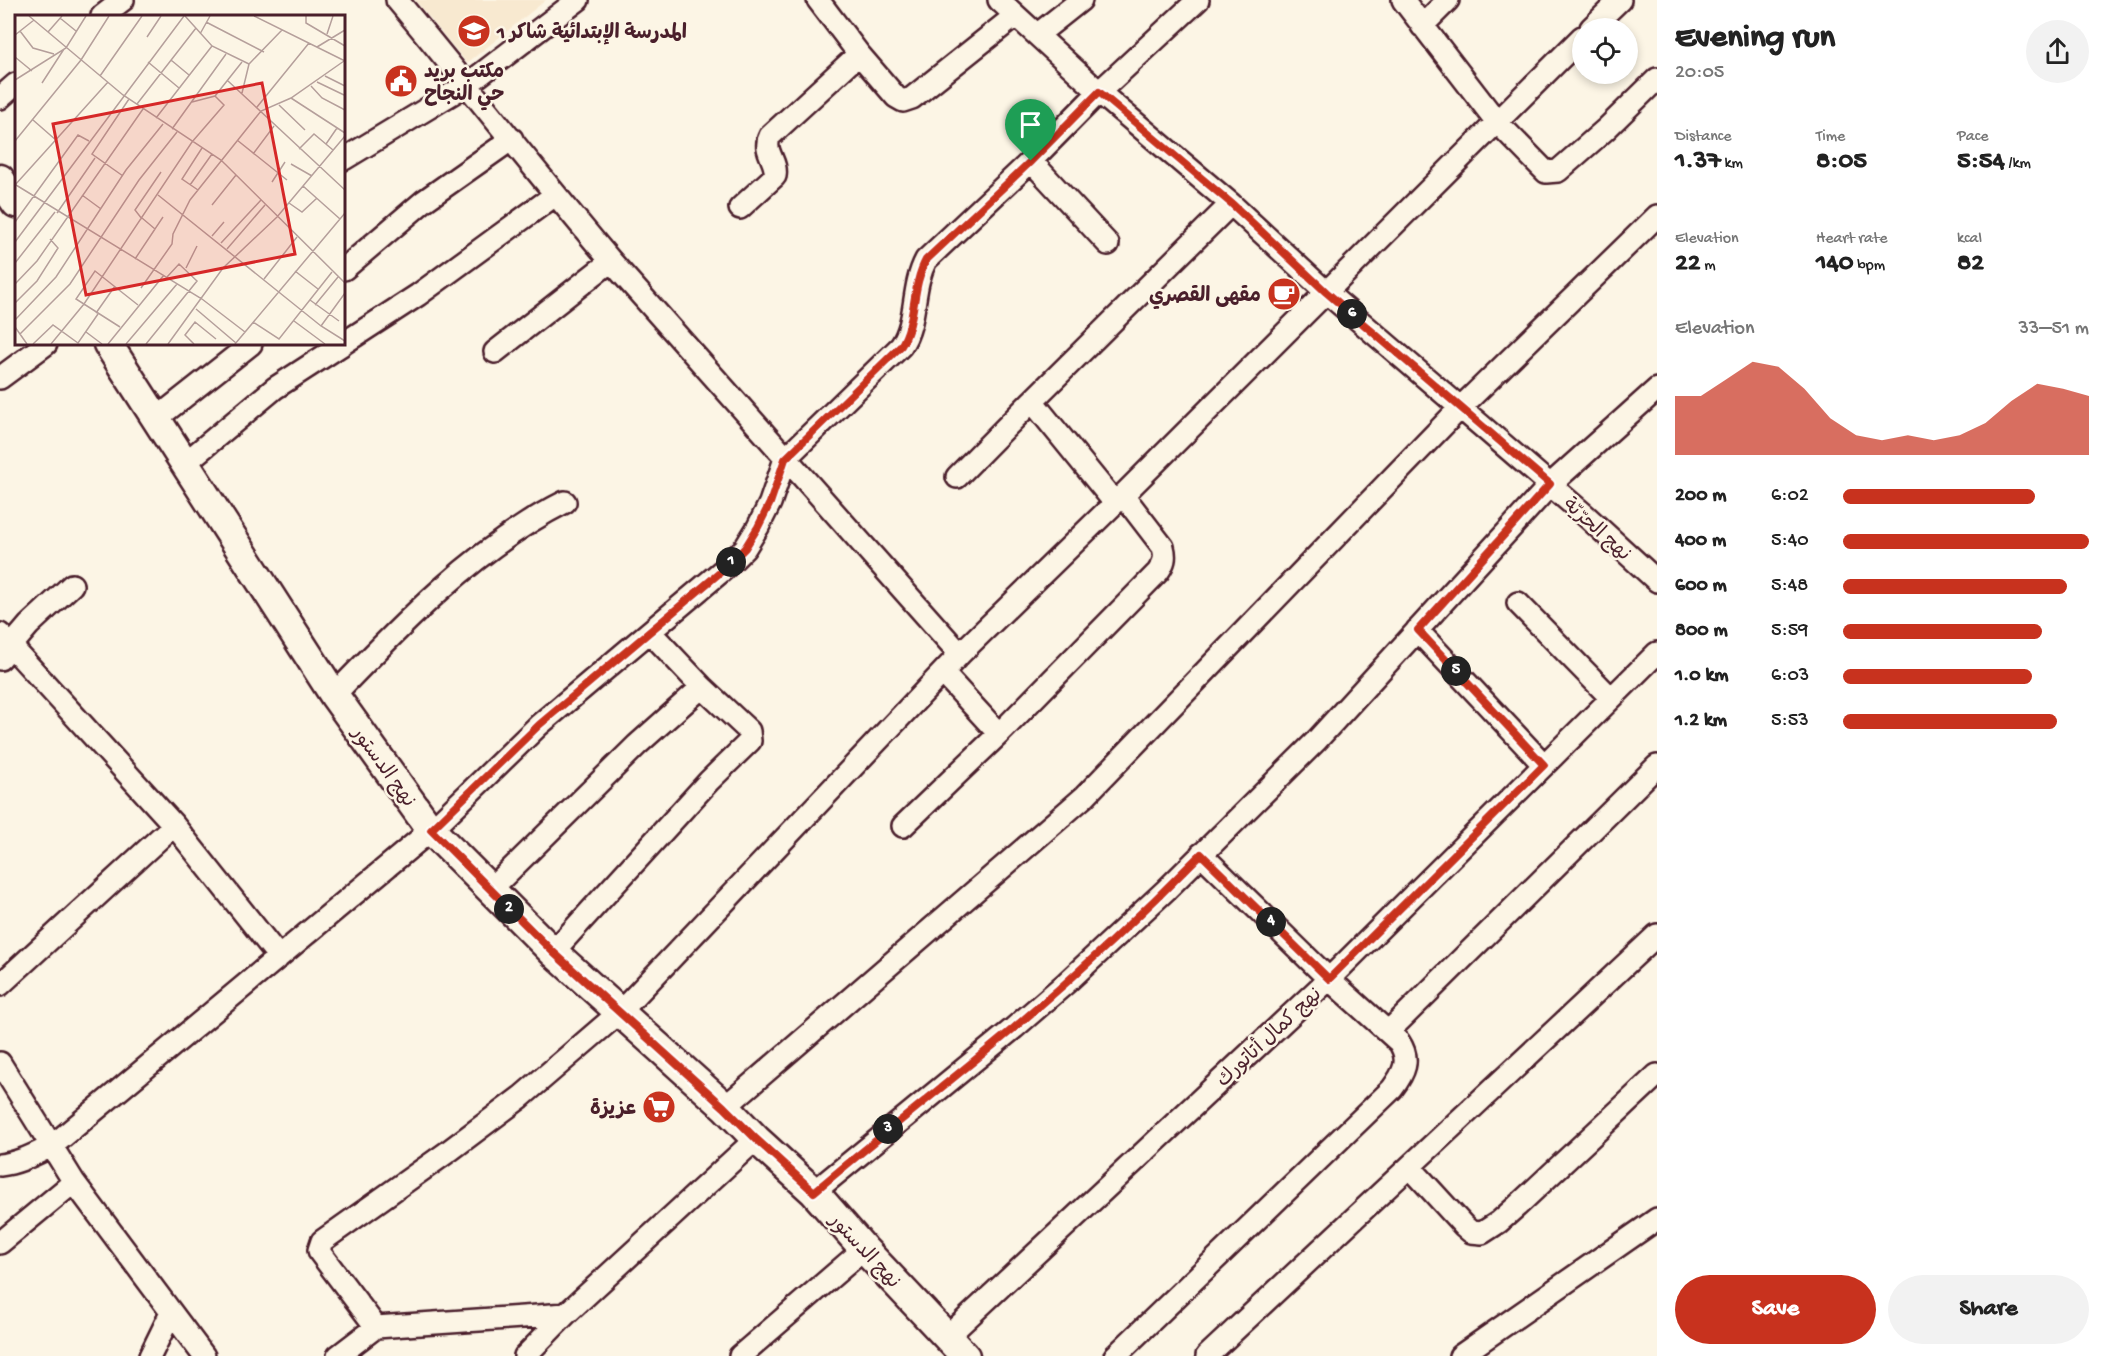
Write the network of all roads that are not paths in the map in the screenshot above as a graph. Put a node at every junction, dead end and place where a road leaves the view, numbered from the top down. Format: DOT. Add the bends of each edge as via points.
graph roads {
  1 [pos="123,0"];
  2 [pos="397,0"];
  3 [pos="578,0"];
  4 [pos="818,0"];
  5 [pos="999,0"];
  6 [pos="1081,0"];
  7 [pos="1198,0"];
  8 [pos="1403,0"];
  9 [pos="1448,0"];
  10 [pos="1620,0"];
  11 [pos="103,15"];
  12 [pos="1015,16"];
  13 [pos="1602,18"];
  14 [pos="1422,26"];
  15 [pos="1037,35"];
  16 [pos="1572,47"];
  17 [pos="859,54"];
  18 [pos="1657,79"];
  19 [pos="468,84"];
  20 [pos="15,85"];
  21 [pos="1099,92"];
  22 [pos="0,98"];
  23 [pos="1497,122"];
  24 [pos="512,140"];
  25 [pos="345,158"];
  26 [pos="1031,161"];
  27 [pos="0,179"];
  28 [pos="555,195"];
  29 [pos="15,202"];
  30 [pos="1232,204"];
  31 [pos="740,208"];
  32 [pos="1657,216"];
  33 [pos="1108,244"];
  34 [pos="611,261"];
  35 [pos="345,268"];
  36 [pos="1326,292"];
  37 [pos="345,343"];
  38 [pos="45,345"];
  39 [pos="109,345"];
  40 [pos="250,345"];
  41 [pos="341,345"];
  42 [pos="495,352"];
  43 [pos="0,378"];
  44 [pos="1657,389"];
  45 [pos="1032,401"];
  46 [pos="1460,408"];
  47 [pos="156,419"];
  48 [pos="785,459"];
  49 [pos="184,464"];
  50 [pos="957,477"];
  51 [pos="1550,484"];
  52 [pos="1119,499"];
  53 [pos="565,502"];
  54 [pos="1657,581"];
  55 [pos="72,585"];
  56 [pos="1518,603"];
  57 [pos="1418,630"];
  58 [pos="650,632"];
  59 [pos="4,647"];
  60 [pos="1657,653"];
  61 [pos="960,654"];
  62 [pos="943,673"];
  63 [pos="702,687"];
  64 [pos="334,695"];
  65 [pos="1610,697"];
  66 [pos="999,734"];
  67 [pos="1544,765"];
  68 [pos="1657,766"];
  69 [pos="174,825"];
  70 [pos="903,826"];
  71 [pos="431,830"];
  72 [pos="1201,854"];
  73 [pos="490,890"];
  74 [pos="1657,935"];
  75 [pos="553,952"];
  76 [pos="279,957"];
  77 [pos="1329,979"];
  78 [pos="0,985"];
  79 [pos="620,1012"];
  80 [pos="1388,1032"];
  81 [pos="0,1063"];
  82 [pos="1657,1075"];
  83 [pos="724,1107"];
  84 [pos="756,1139"];
  85 [pos="52,1146"];
  86 [pos="0,1165"];
  87 [pos="1410,1167"];
  88 [pos="74,1182"];
  89 [pos="814,1192"];
  90 [pos="1657,1220"];
  91 [pos="0,1244"];
  92 [pos="864,1249"];
  93 [pos="171,1313"];
  94 [pos="566,1314"];
  95 [pos="376,1327"];
  96 [pos="956,1346"];
  97 [pos="150,1356"];
  98 [pos="204,1356"];
  99 [pos="338,1356"];
  100 [pos="525,1356"];
  101 [pos="740,1356"];
  102 [pos="1115,1356"];
  103 [pos="1207,1356"];
  104 [pos="1460,1356"];
  1 -- 11 [label="street"];
  2 -- 19 [label="street"];
  3 -- 19 [label="street"];
  4 -- 17 [label="street"];
  5 -- 12 [label="street, نهج الحرّيّة"];
  6 -- 15 [label="street"];
  7 -- 21 [label="street"];
  8 -- 14 [label="street"];
  9 -- 14 [label="street"];
  10 -- 13 [label="street"];
  12 -- 15 [label="street, نهج الحرّيّة"];
  12 -- 17 [label="street" via="907,101 896,97"];
  14 -- 23 [label="street"];
  15 -- 21 [label="street, نهج الحرّيّة"];
  16 -- 23 [label="street"];
  17 -- 31 [label="street" via="770,135 767,145 774,176"];
  18 -- 23 [label="street" via="1558,171 1541,169"];
  19 -- 24 [label="street"];
  19 -- 25 [label="street"];
  20 -- 22 [label="street"];
  21 -- 26 [label="street"];
  21 -- 30 [label="street, نهج الحرّيّة"];
  23 -- 36 [label="street"];
  24 -- 28 [label="street"];
  24 -- 35 [label="street" via="424,201"];
  26 -- 33 [label="street"];
  26 -- 48 [label="street" via="926,260 920,272 908,336 901,346"];
  27 -- 29 [label="street"];
  28 -- 34 [label="street"];
  28 -- 37 [label="street"];
  30 -- 36 [label="street, نهج الحرّيّة"];
  30 -- 45 [label="street"];
  32 -- 46 [label="street"];
  34 -- 42 [label="street"];
  34 -- 48 [label="street"];
  36 -- 46 [label="street, نهج الحرّيّة"];
  36 -- 52 [label="street"];
  38 -- 43 [label="street"];
  39 -- 47 [label="street, نهج الدستور"];
  40 -- 47 [label="street"];
  41 -- 49 [label="street" via="275,388"];
  44 -- 51 [label="street"];
  45 -- 50 [label="street"];
  45 -- 52 [label="street"];
  46 -- 51 [label="street, نهج الحرّيّة"];
  46 -- 83 [label="street" via="1084,797"];
  47 -- 49 [label="street, نهج الدستور"];
  48 -- 58 [label="street" via="770,503 745,548"];
  48 -- 61 [label="street"];
  49 -- 64 [label="street, نهج الدستور"];
  51 -- 54 [label="street, نهج الحرّيّة"];
  51 -- 57 [label="street"];
  52 -- 61 [label="street"];
  52 -- 66 [label="street" via="1163,547 1164,563"];
  53 -- 64 [label="street" via="518,529 452,580"];
  55 -- 59 [label="street"];
  56 -- 65 [label="street"];
  57 -- 67 [label="street"];
  57 -- 72 [label="street" via="1317,740"];
  58 -- 63 [label="street"];
  58 -- 71 [label="street" via="539,725"];
  59 -- 69 [label="street"];
  60 -- 65 [label="street, نهج كمال أتاتورك"];
  61 -- 62 [label="street"];
  62 -- 66 [label="street"];
  62 -- 79 [label="street"];
  63 -- 73 [label="street" via="637,745"];
  63 -- 75 [label="street" via="749,731 750,741"];
  64 -- 71 [label="street, نهج الدستور"];
  65 -- 67 [label="street, نهج كمال أتاتورك"];
  66 -- 70 [label="street"];
  67 -- 77 [label="street, نهج كمال أتاتورك"];
  68 -- 80 [label="street"];
  69 -- 76 [label="street"];
  69 -- 78 [label="street"];
  71 -- 73 [label="street, نهج الدستور"];
  71 -- 76 [label="street"];
  72 -- 77 [label="street"];
  72 -- 89 [label="street" via="1066,983"];
  73 -- 75 [label="street, نهج الدستور"];
  74 -- 87 [label="street"];
  75 -- 79 [label="street, نهج الدستور"];
  76 -- 85 [label="street"];
  77 -- 80 [label="street"];
  77 -- 96 [label="street, نهج كمال أتاتورك"];
  79 -- 83 [label="street, نهج الدستور"];
  79 -- 95 [label="street" via="512,1104 322,1241 320,1253"];
  80 -- 102 [label="street" via="1399,1042 1406,1059 1400,1079 1392,1089"];
  81 -- 85 [label="street"];
  82 -- 87 [label="street" via="1517,1206 1482,1233 1464,1226"];
  83 -- 84 [label="street, نهج الدستور"];
  84 -- 89 [label="street, نهج الدستور"];
  84 -- 94 [label="street"];
  85 -- 86 [label="street"];
  85 -- 88 [label="street"];
  87 -- 103 [label="street"];
  88 -- 91 [label="street"];
  88 -- 93 [label="street"];
  89 -- 92 [label="street, نهج الدستور"];
  90 -- 104 [label="street"];
  92 -- 96 [label="street, نهج الدستور"];
  92 -- 101 [label="street"];
  93 -- 97 [label="street"];
  93 -- 98 [label="street"];
  94 -- 95 [label="street"];
  94 -- 100 [label="street"];
  95 -- 99 [label="street"];
}
